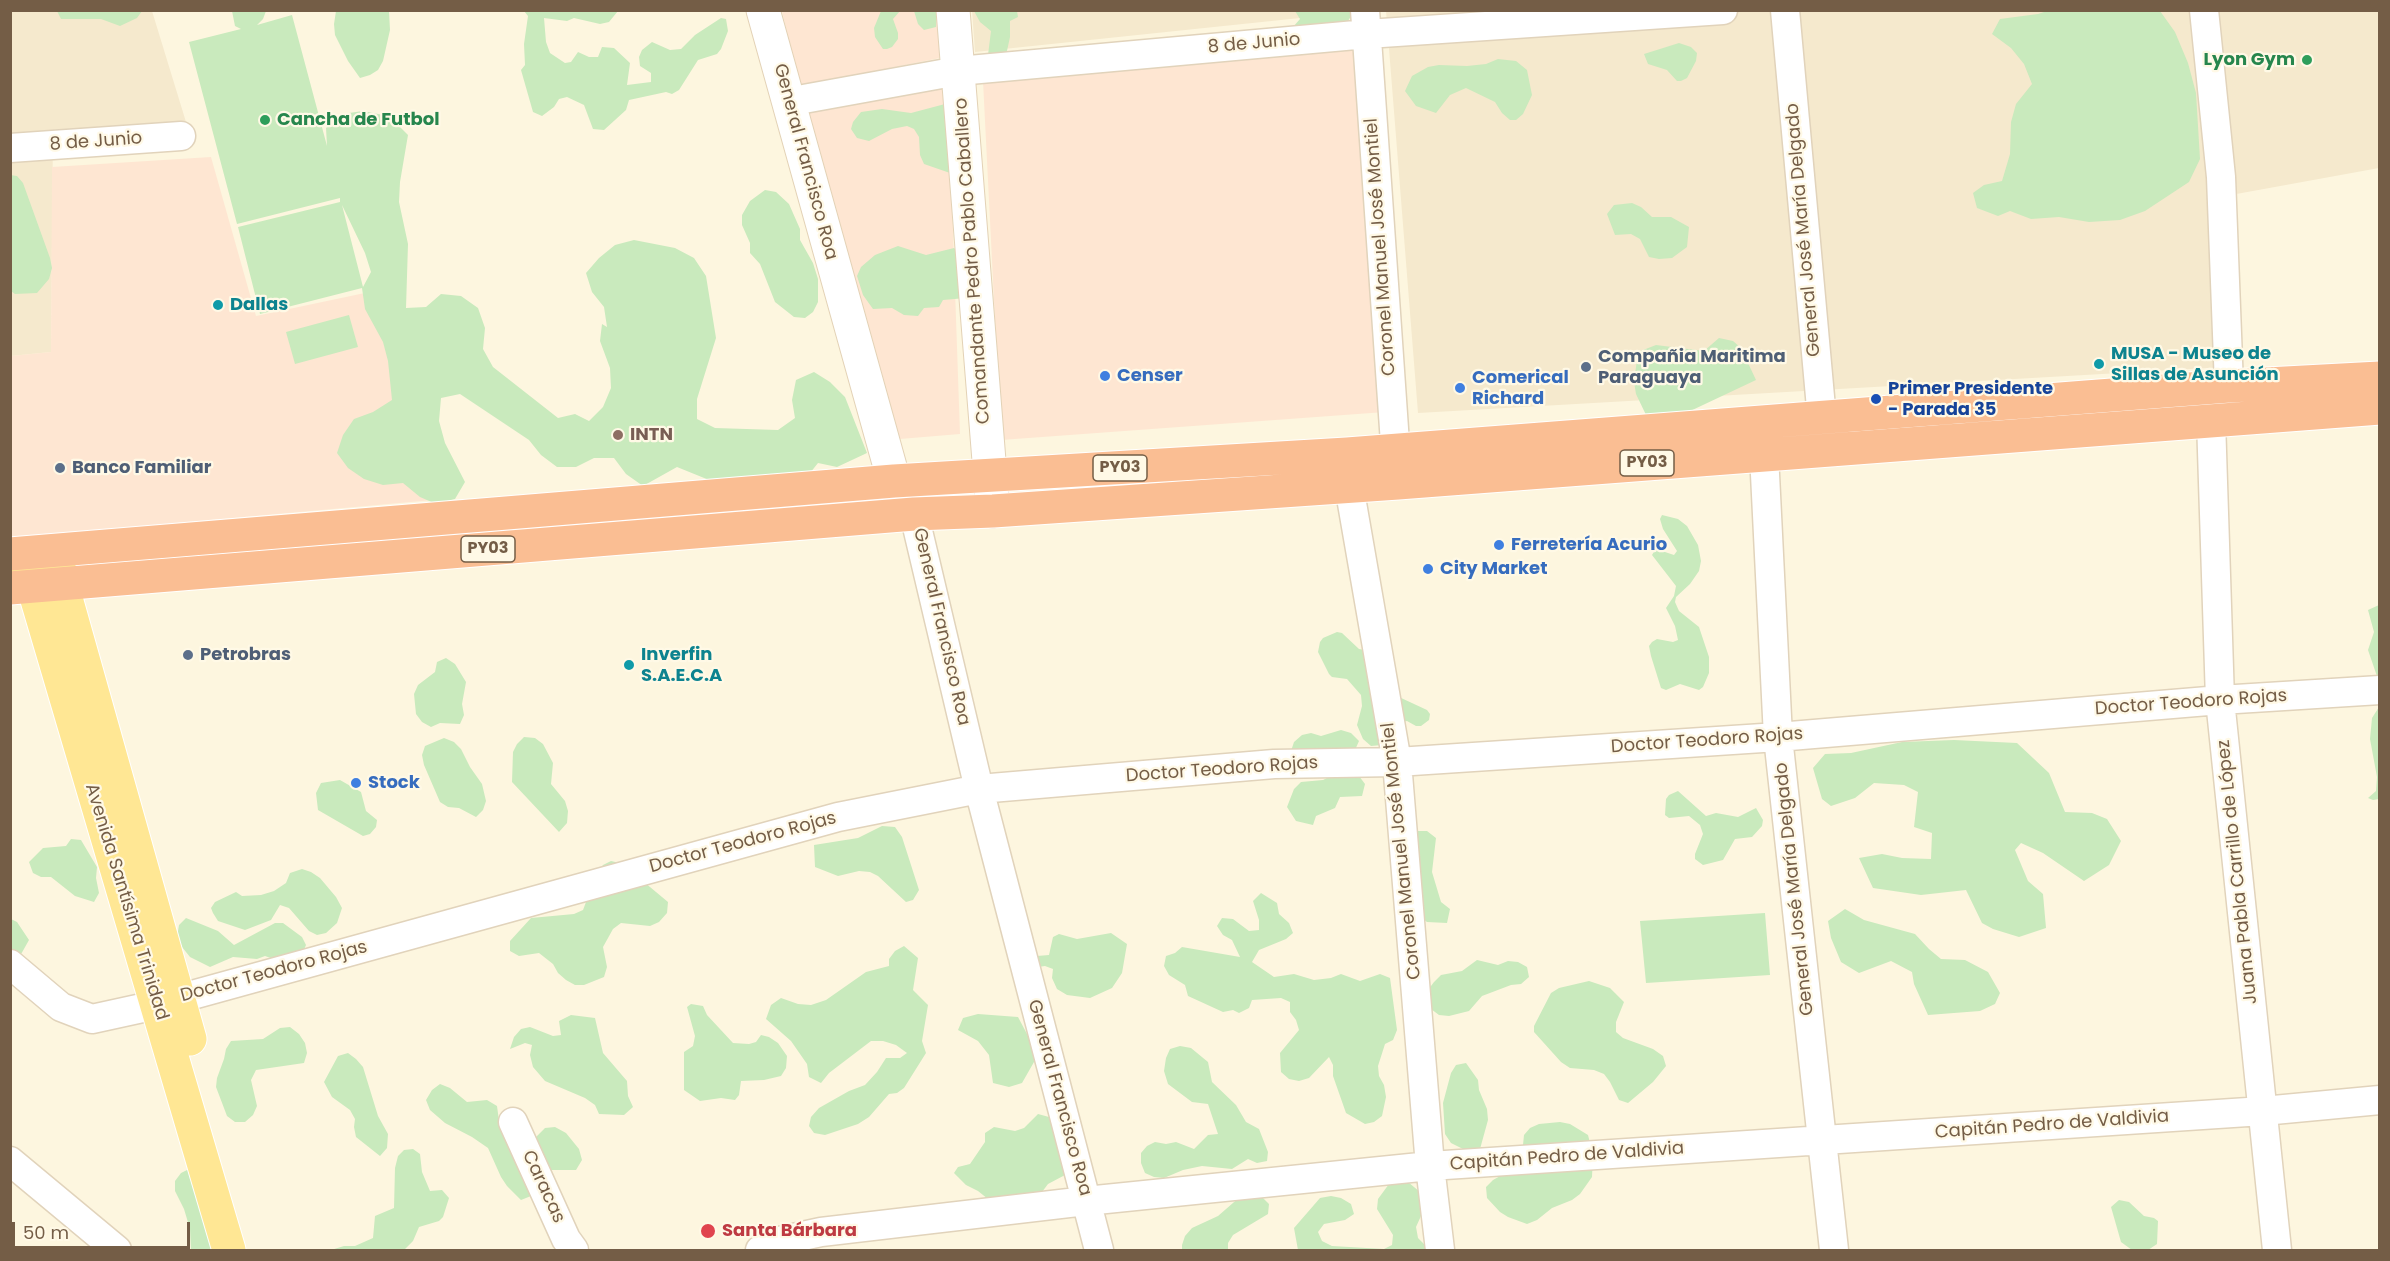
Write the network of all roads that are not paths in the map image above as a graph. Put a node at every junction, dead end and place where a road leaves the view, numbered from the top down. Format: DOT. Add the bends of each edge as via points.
graph roads {
  1 [pos="763,10"];
  2 [pos="953,10"];
  3 [pos="1723,10"];
  4 [pos="1785,10"];
  5 [pos="2204,10"];
  6 [pos="1366,22"];
  7 [pos="958,70"];
  8 [pos="787,102"];
  9 [pos="182,136"];
  10 [pos="10,148"];
  11 [pos="2379,378"];
  12 [pos="2229,386"];
  13 [pos="2379,408"];
  14 [pos="1821,416"];
  15 [pos="2211,420"];
  16 [pos="1825,449"];
  17 [pos="1394,450"];
  18 [pos="1347,454"];
  19 [pos="1764,454"];
  20 [pos="990,477"];
  21 [pos="894,481"];
  22 [pos="1398,483"];
  23 [pos="1349,486"];
  24 [pos="993,511"];
  25 [pos="914,514"];
  26 [pos="30,553"];
  27 [pos="35,586"];
  28 [pos="2379,690"];
  29 [pos="2220,700"];
  30 [pos="1779,737"];
  31 [pos="1397,762"];
  32 [pos="979,789"];
  33 [pos="10,964"];
  34 [pos="167,1002"];
  35 [pos="2379,1100"];
  36 [pos="2263,1111"];
  37 [pos="513,1122"];
  38 [pos="1822,1140"];
  39 [pos="10,1161"];
  40 [pos="1430,1166"];
  41 [pos="1086,1201"];
  42 [pos="117,1251"];
  43 [pos="229,1251"];
  44 [pos="252,1251"];
  45 [pos="574,1251"];
  46 [pos="760,1251"];
  47 [pos="1099,1251"];
  48 [pos="1440,1251"];
  49 [pos="1834,1251"];
  50 [pos="2277,1251"];
  1 -- 8 [label="street, General Francisco Roa"];
  2 -- 7 [label="street, Comandante Pedro Pablo Caballero"];
  3 -- 6 [label="street, 8 de Junio"];
  4 -- 14 [label="street, General José María Delgado"];
  5 -- 12 [label="street" via="2221,177"];
  6 -- 7 [label="street, 8 de Junio"];
  6 -- 17 [label="street, Coronel Manuel José Montiel"];
  7 -- 8 [label="street, 8 de Junio"];
  7 -- 20 [label="street, Comandante Pedro Pablo Caballero"];
  8 -- 21 [label="street, General Francisco Roa"];
  9 -- 10 [label="street, 8 de Junio"];
  11 -- 12 [label="highway, PY03"];
  12 -- 14 [label="highway, PY03"];
  12 -- 15 [label="street"];
  13 -- 15 [label="highway, PY03"];
  14 -- 16 [label="street, General José María Delgado"];
  14 -- 17 [label="highway, PY03"];
  15 -- 16 [label="highway, PY03"];
  15 -- 29 [label="street, Juana Pabla Carrillo de López"];
  16 -- 19 [label="highway, PY03"];
  17 -- 18 [label="highway, PY03"];
  17 -- 22 [label="street, Coronel Manuel José Montiel"];
  18 -- 20 [label="highway, PY03"];
  18 -- 23 [label="street, Coronel Manuel José Montiel"];
  19 -- 22 [label="highway, PY03"];
  19 -- 30 [label="street, General José María Delgado"];
  20 -- 21 [label="highway, PY03"];
  20 -- 24 [label="street, Comandante Pedro Pablo Caballero"];
  21 -- 25 [label="street, General Francisco Roa"];
  21 -- 26 [label="highway, PY03"];
  22 -- 23 [label="highway, PY03"];
  23 -- 24 [label="highway, PY03"];
  23 -- 31 [label="street, Coronel Manuel José Montiel"];
  24 -- 25 [label="highway, PY03"];
  25 -- 27 [label="highway, PY03"];
  25 -- 32 [label="street, General Francisco Roa"];
  26 -- 27 [label="main road, Avenida Santísima Trinidad"];
  27 -- 34 [label="main road, Avenida Santísima Trinidad"];
  28 -- 29 [label="street, Doctor Teodoro Rojas"];
  29 -- 30 [label="street, Doctor Teodoro Rojas"];
  29 -- 36 [label="street, Juana Pabla Carrillo de López"];
  30 -- 31 [label="street, Doctor Teodoro Rojas"];
  30 -- 38 [label="street, General José María Delgado"];
  31 -- 32 [label="street, Doctor Teodoro Rojas" via="1274,764"];
  31 -- 40 [label="street, Coronel Manuel José Montiel"];
  32 -- 34 [label="street, Doctor Teodoro Rojas" via="838,817"];
  32 -- 41 [label="street, General Francisco Roa"];
  33 -- 34 [label="street, Doctor Teodoro Rojas" via="61,1007 92,1019"];
  34 -- 43 [label="main road, Avenida Santísima Trinidad"];
  34 -- 44 [label="main road, Avenida Santísima Trinidad"];
  35 -- 36 [label="street, Capitán Pedro de Valdivia"];
  36 -- 38 [label="street, Capitán Pedro de Valdivia"];
  36 -- 50 [label="street, Juana Pabla Carrillo de López"];
  37 -- 45 [label="street, Caracas"];
  38 -- 40 [label="street, Capitán Pedro de Valdivia"];
  38 -- 49 [label="street, General José María Delgado"];
  39 -- 42 [label="street"];
  40 -- 41 [label="street, Capitán Pedro de Valdivia"];
  40 -- 48 [label="street, Coronel Manuel José Montiel"];
  41 -- 46 [label="street, Capitán Pedro de Valdivia" via="820,1232 775,1242"];
  41 -- 47 [label="street, General Francisco Roa"];
}
